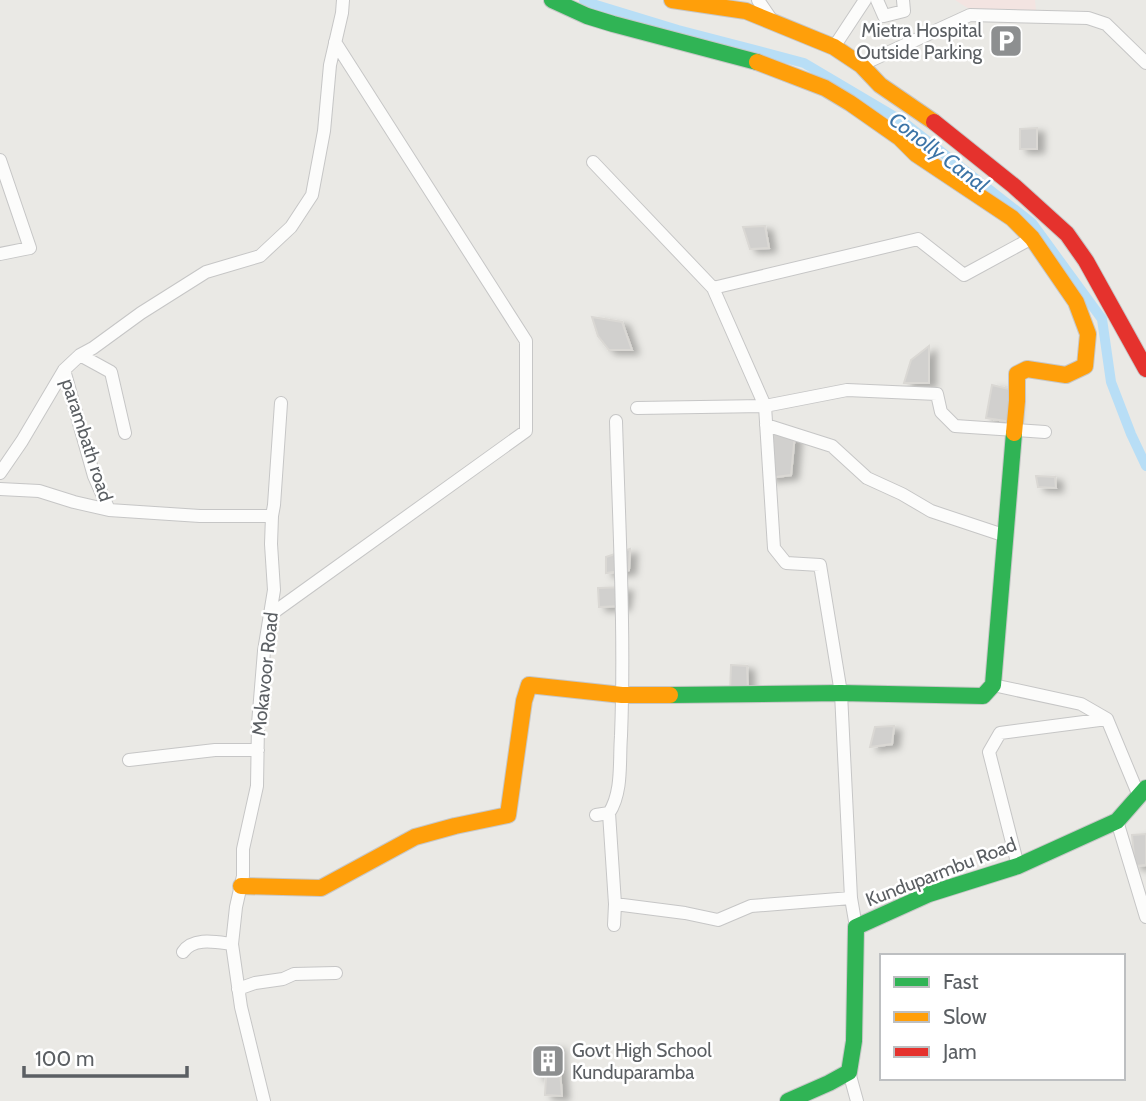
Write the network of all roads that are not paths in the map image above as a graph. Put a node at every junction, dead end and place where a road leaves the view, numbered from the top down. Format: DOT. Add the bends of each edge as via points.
graph roads {
  1 [pos="343,0"];
  2 [pos="552,0"];
  3 [pos="672,0"];
  4 [pos="758,0"];
  5 [pos="865,0"];
  6 [pos="877,0"];
  7 [pos="903,0"];
  8 [pos="772,22"];
  9 [pos="335,42"];
  10 [pos="834,47"];
  11 [pos="1146,63"];
  12 [pos="862,65"];
  13 [pos="593,162"];
  14 [pos="1,163"];
  15 [pos="1040,230"];
  16 [pos="0,254"];
  17 [pos="713,288"];
  18 [pos="80,355"];
  19 [pos="1146,369"];
  20 [pos="64,370"];
  21 [pos="281,403"];
  22 [pos="765,406"];
  23 [pos="637,408"];
  24 [pos="617,421"];
  25 [pos="766,425"];
  26 [pos="1015,430"];
  27 [pos="1045,432"];
  28 [pos="125,433"];
  29 [pos="0,473"];
  30 [pos="0,489"];
  31 [pos="109,510"];
  32 [pos="272,516"];
  33 [pos="1006,536"];
  34 [pos="270,615"];
  35 [pos="993,685"];
  36 [pos="841,693"];
  37 [pos="622,695"];
  38 [pos="1107,719"];
  39 [pos="258,750"];
  40 [pos="130,760"];
  41 [pos="1143,792"];
  42 [pos="609,813"];
  43 [pos="596,816"];
  44 [pos="1117,821"];
  45 [pos="1018,866"];
  46 [pos="241,886"];
  47 [pos="851,898"];
  48 [pos="615,904"];
  49 [pos="1146,917"];
  50 [pos="614,925"];
  51 [pos="856,926"];
  52 [pos="232,944"];
  53 [pos="183,952"];
  54 [pos="336,973"];
  55 [pos="238,989"];
  56 [pos="849,1072"];
  57 [pos="264,1101"];
  58 [pos="789,1101"];
  59 [pos="856,1101"];
  1 -- 9 [label="street"];
  2 -- 15 [label="street" via="587,16 764,64 825,88 1012,218"];
  3 -- 8 [label="street" via="746,12"];
  4 -- 8 [label="street"];
  5 -- 10 [label="street"];
  6 -- 7 [label="street" via="884,16 904,11"];
  8 -- 10 [label="street"];
  9 -- 18 [label="street" via="312,195 292,227 260,256 206,271"];
  9 -- 34 [label="street" via="526,341 526,431"];
  10 -- 12 [label="street"];
  11 -- 12 [label="street" via="1106,24 1088,18 970,15"];
  12 -- 15 [label="street" via="880,85 1014,186"];
  13 -- 17 [label="street"];
  14 -- 16 [label="street" via="30,248"];
  15 -- 17 [label="street" via="964,275 918,239"];
  15 -- 19 [label="street" via="1067,234"];
  15 -- 26 [label="street" via="1088,334 1085,366 1066,375 1027,369 1017,374"];
  17 -- 22 [label="street"];
  18 -- 20 [label="street"];
  18 -- 28 [label="street" via="111,372"];
  20 -- 29 [label="street"];
  20 -- 31 [label="street, parambath road" via="94,476"];
  21 -- 32 [label="street, Mokavoor Road"];
  22 -- 23 [label="street"];
  22 -- 25 [label="street"];
  22 -- 26 [label="street" via="847,390 937,394 941,412 955,426"];
  24 -- 37 [label="street"];
  25 -- 33 [label="street" via="832,446 867,478 931,511"];
  25 -- 36 [label="street" via="774,548 786,563 820,565"];
  26 -- 27 [label="street"];
  26 -- 33 [label="street"];
  30 -- 31 [label="street" via="39,491"];
  31 -- 32 [label="street"];
  32 -- 34 [label="street, Mokavoor Road"];
  33 -- 35 [label="street"];
  34 -- 39 [label="street, Mokavoor Road"];
  35 -- 36 [label="street" via="984,696"];
  35 -- 38 [label="street" via="1081,704"];
  36 -- 37 [label="street"];
  36 -- 47 [label="street"];
  37 -- 42 [label="street" via="619,780 616,803"];
  37 -- 46 [label="street" via="529,685 508,816 415,837 321,888"];
  38 -- 41 [label="street"];
  38 -- 45 [label="street" via="1000,733 989,752"];
  39 -- 40 [label="street"];
  39 -- 46 [label="street, Mokavoor Road"];
  41 -- 44 [label="street, Kunduparmbu Road"];
  42 -- 43 [label="street"];
  42 -- 48 [label="street"];
  44 -- 45 [label="street, Kunduparmbu Road"];
  44 -- 49 [label="street"];
  45 -- 51 [label="street, Kunduparmbu Road" via="929,894"];
  46 -- 52 [label="street, Mokavoor Road"];
  47 -- 48 [label="street" via="751,906 718,920"];
  47 -- 51 [label="street"];
  48 -- 50 [label="street"];
  51 -- 56 [label="street, Kunduparmbu Road" via="854,1041"];
  52 -- 53 [label="street" via="202,942 190,944"];
  52 -- 55 [label="street, Mokavoor Road"];
  54 -- 55 [label="street" via="294,974"];
  55 -- 57 [label="street, Mokavoor Road"];
  56 -- 58 [label="street"];
  56 -- 59 [label="street"];
}
